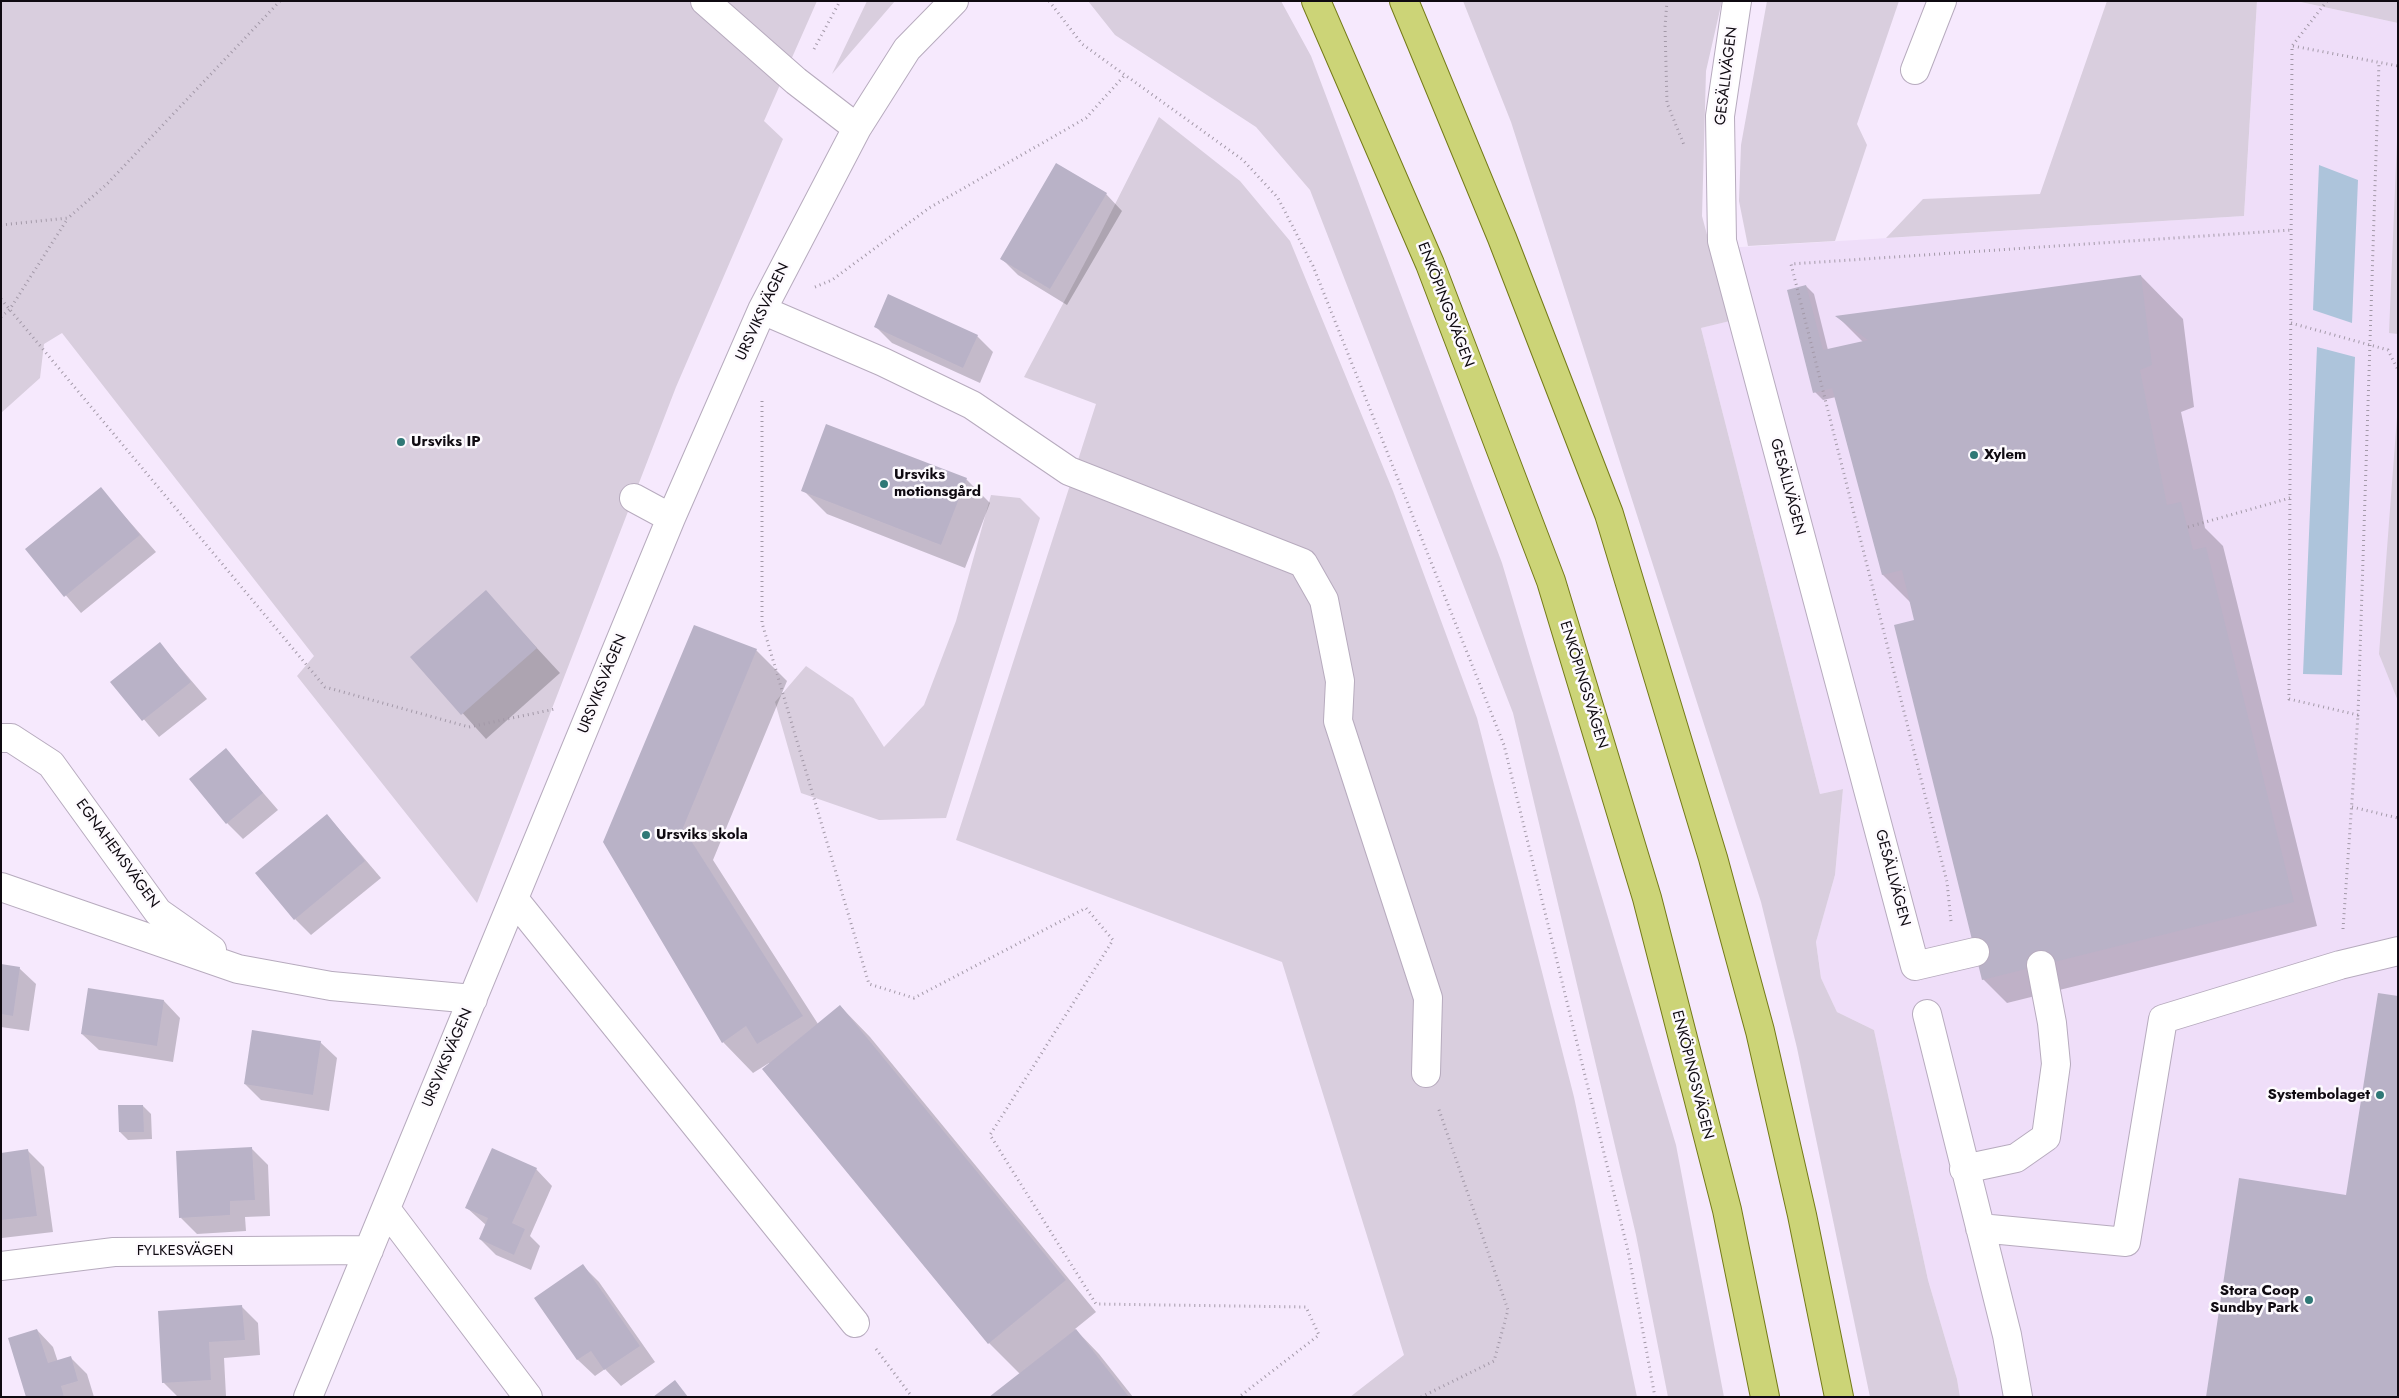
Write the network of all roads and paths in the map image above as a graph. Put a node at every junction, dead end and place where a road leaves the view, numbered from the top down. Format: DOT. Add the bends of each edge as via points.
graph roads {
  1 [pos="280,1"];
  2 [pos="704,1"];
  3 [pos="840,1"];
  4 [pos="954,1"];
  5 [pos="1048,1"];
  6 [pos="1316,1"];
  7 [pos="1737,1"];
  8 [pos="1942,1"];
  9 [pos="2327,1"];
  10 [pos="1408,6"];
  11 [pos="2292,46"];
  12 [pos="2379,62"];
  13 [pos="2398,66"];
  14 [pos="1915,70"];
  15 [pos="1124,76"];
  16 [pos="796,81"];
  17 [pos="856,128"];
  18 [pos="68,218"];
  19 [pos="1,225"];
  20 [pos="2292,230"];
  21 [pos="1,300"];
  22 [pos="10,309"];
  23 [pos="762,310"];
  24 [pos="1,317"];
  25 [pos="2292,323"];
  26 [pos="2371,346"];
  27 [pos="2398,370"];
  28 [pos="762,398"];
  29 [pos="634,498"];
  30 [pos="2290,498"];
  31 [pos="672,518"];
  32 [pos="2188,527"];
  33 [pos="596,700"];
  34 [pos="2358,715"];
  35 [pos="1,738"];
  36 [pos="2352,807"];
  37 [pos="2398,818"];
  38 [pos="1,887"];
  39 [pos="514,899"];
  40 [pos="2398,951"];
  41 [pos="1965,954"];
  42 [pos="2040,965"];
  43 [pos="2340,965"];
  44 [pos="238,969"];
  45 [pos="473,999"];
  46 [pos="1927,1014"];
  47 [pos="1426,1073"];
  48 [pos="1964,1169"];
  49 [pos="386,1209"];
  50 [pos="1980,1228"];
  51 [pos="369,1250"];
  52 [pos="1,1266"];
  53 [pos="855,1323"];
  54 [pos="308,1397"];
  55 [pos="528,1397"];
  56 [pos="912,1397"];
  57 [pos="1240,1397"];
  58 [pos="1421,1397"];
  59 [pos="1655,1397"];
  60 [pos="1765,1397"];
  61 [pos="1840,1397"];
  62 [pos="2018,1397"];
  1 -- 18 [label="path" via="107,184"];
  2 -- 16 [label="street"];
  3 -- 16 [label="path"];
  4 -- 17 [label="street, URSVIKSVÄGEN" via="907,49"];
  5 -- 15 [label="path" via="1082,44"];
  6 -- 60 [label="main road, ENKÖPINGSVÄGEN" via="1430,264 1551,581 1647,898 1727,1210"];
  7 -- 41 [label="street, GESÄLLVÄGEN" via="1720,116 1722,241 1915,966"];
  8 -- 14 [label="street"];
  9 -- 11 [label="path"];
  10 -- 61 [label="main road" via="1602,496 1656,666 1760,1031"];
  11 -- 12 [label="path"];
  11 -- 20 [label="path"];
  12 -- 13 [label="path"];
  12 -- 26 [label="path"];
  15 -- 23 [label="path" via="1086,118 929,208 832,280"];
  15 -- 59 [label="path" via="1244,160 1278,198 1314,266 1504,745 1628,1251"];
  16 -- 17 [label="street"];
  17 -- 23 [label="street, URSVIKSVÄGEN"];
  18 -- 19 [label="path"];
  18 -- 22 [label="path"];
  20 -- 25 [label="path"];
  20 -- 41 [label="path" via="1790,264"];
  21 -- 22 [label="path"];
  22 -- 24 [label="path"];
  22 -- 33 [label="path" via="325,687 469,727"];
  23 -- 31 [label="street, URSVIKSVÄGEN"];
  23 -- 47 [label="street" via="972,404 1069,470 1303,563 1324,600 1340,681 1338,721 1428,998"];
  25 -- 26 [label="path"];
  25 -- 30 [label="path"];
  26 -- 27 [label="path" via="2388,350"];
  26 -- 34 [label="path"];
  28 -- 57 [label="path" via="762,623 869,984 914,998 1086,908 1113,940 990,1135 1096,1304 1306,1307 1319,1335"];
  29 -- 31 [label="street"];
  30 -- 32 [label="path"];
  30 -- 34 [label="path" via="2289,699"];
  31 -- 33 [label="street, URSVIKSVÄGEN"];
  33 -- 39 [label="street, URSVIKSVÄGEN"];
  34 -- 36 [label="path"];
  35 -- 44 [label="street, EGNAHEMSVÄGEN" via="11,738 51,764 158,912"];
  36 -- 37 [label="path"];
  36 -- 43 [label="path"];
  38 -- 44 [label="street, EGNAHEMSVÄGEN"];
  39 -- 45 [label="street, URSVIKSVÄGEN"];
  39 -- 53 [label="street"];
  40 -- 43 [label="street"];
  42 -- 48 [label="street" via="2052,1023 2056,1064 2046,1137 2016,1158"];
  43 -- 50 [label="street" via="2163,1019 2126,1242"];
  44 -- 45 [label="street, EGNAHEMSVÄGEN" via="331,986"];
  45 -- 49 [label="street, URSVIKSVÄGEN"];
  46 -- 48 [label="street"];
  47 -- 58 [label="path" via="1508,1310 1494,1361"];
  48 -- 50 [label="street"];
  49 -- 51 [label="street, URSVIKSVÄGEN"];
  49 -- 55 [label="street"];
  50 -- 62 [label="street" via="2007,1335"];
  51 -- 52 [label="street, FYLKESVÄGEN" via="114,1252"];
  51 -- 54 [label="street, URSVIKSVÄGEN"];
  53 -- 56 [label="path"];
}
